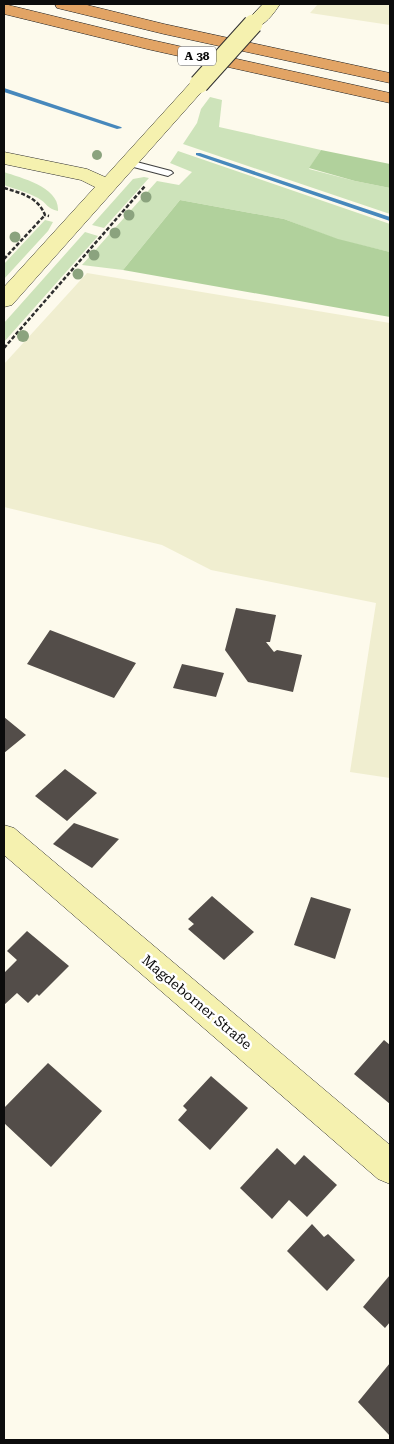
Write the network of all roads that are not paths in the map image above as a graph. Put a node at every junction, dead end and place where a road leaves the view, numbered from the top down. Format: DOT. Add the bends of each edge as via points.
graph roads {
  1 [pos="63,4"];
  2 [pos="272,4"];
  3 [pos="4,9"];
  4 [pos="390,78"];
  5 [pos="390,98"];
  6 [pos="4,158"];
  7 [pos="129,163"];
  8 [pos="163,172"];
  9 [pos="103,192"];
  10 [pos="4,300"];
  11 [pos="4,838"];
  12 [pos="390,1166"];
  1 -- 4 [label="highway, A 38"];
  2 -- 7 [label="main road, bridge"];
  3 -- 5 [label="highway, A 38"];
  6 -- 9 [label="main road" via="25,163 47,179"];
  7 -- 8 [label="lane"];
  7 -- 9 [label="main road"];
  9 -- 10 [label="main road"];
  11 -- 12 [label="main road, Magdeborner Straße"];
}
